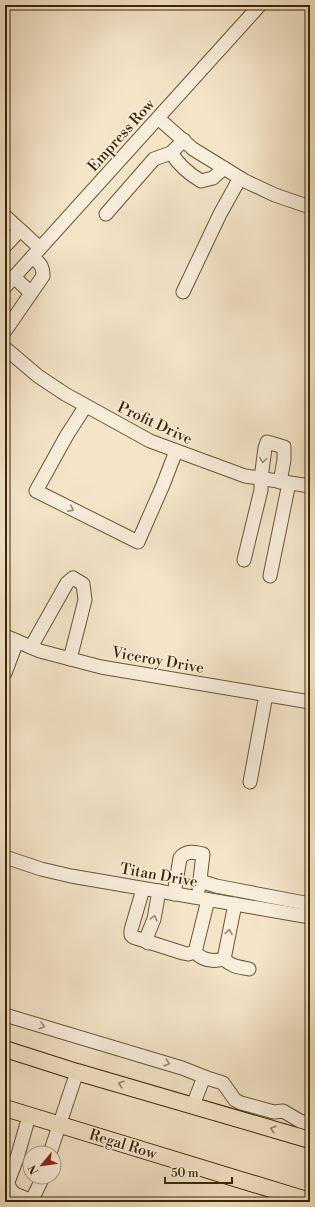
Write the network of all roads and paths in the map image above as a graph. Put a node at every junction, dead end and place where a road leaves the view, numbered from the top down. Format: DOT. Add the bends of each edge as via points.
graph roads {
  1 [pos="260,5"];
  2 [pos="158,118"];
  3 [pos="184,140"];
  4 [pos="171,154"];
  5 [pos="224,168"];
  6 [pos="240,178"];
  7 [pos="310,207"];
  8 [pos="106,214"];
  9 [pos="5,216"];
  10 [pos="20,230"];
  11 [pos="5,246"];
  12 [pos="36,252"];
  13 [pos="14,277"];
  14 [pos="5,287"];
  15 [pos="183,292"];
  16 [pos="31,293"];
  17 [pos="5,332"];
  18 [pos="5,348"];
  19 [pos="85,407"];
  20 [pos="176,451"];
  21 [pos="261,478"];
  22 [pos="284,482"];
  23 [pos="310,486"];
  24 [pos="244,560"];
  25 [pos="270,576"];
  26 [pos="11,638"];
  27 [pos="31,647"];
  28 [pos="70,659"];
  29 [pos="5,673"];
  30 [pos="266,694"];
  31 [pos="310,702"];
  32 [pos="250,782"];
  33 [pos="5,857"];
  34 [pos="200,881"];
  35 [pos="143,889"];
  36 [pos="159,891"];
  37 [pos="174,894"];
  38 [pos="203,899"];
  39 [pos="235,904"];
  40 [pos="310,904"];
  41 [pos="310,917"];
  42 [pos="148,943"];
  43 [pos="195,952"];
  44 [pos="224,959"];
  45 [pos="249,968"];
  46 [pos="5,1015"];
  47 [pos="5,1049"];
  48 [pos="77,1072"];
  49 [pos="204,1077"];
  50 [pos="192,1105"];
  51 [pos="5,1108"];
  52 [pos="29,1116"];
  53 [pos="310,1124"];
  54 [pos="60,1125"];
  55 [pos="310,1140"];
  56 [pos="53,1145"];
  57 [pos="39,1185"];
  58 [pos="32,1201"];
  59 [pos="310,1201"];
  1 -- 2 [label="street, Empress Row"];
  2 -- 3 [label="street"];
  2 -- 12 [label="street, Empress Row"];
  3 -- 4 [label="street"];
  3 -- 5 [label="street" via="193,149"];
  4 -- 5 [label="street" via="178,164 201,181 213,178"];
  4 -- 8 [label="street" via="154,159"];
  5 -- 6 [label="street"];
  6 -- 7 [label="street" via="258,188"];
  6 -- 15 [label="street"];
  9 -- 10 [label="street"];
  10 -- 11 [label="street"];
  10 -- 12 [label="street"];
  12 -- 13 [label="street, Empress Row"];
  12 -- 16 [label="street" via="43,276"];
  13 -- 14 [label="street, Empress Row"];
  13 -- 16 [label="street"];
  16 -- 17 [label="street"];
  18 -- 19 [label="street, Profit Drive" via="38,376"];
  19 -- 20 [label="street, Profit Drive" via="150,441"];
  19 -- 20 [label="street, one-way" via="36,491 138,542"];
  20 -- 21 [label="street, Profit Drive" via="245,476"];
  21 -- 22 [label="street, Profit Drive"];
  22 -- 21 [label="street, one-way" via="284,447 267,442"];
  21 -- 24 [label="street" via="261,490"];
  22 -- 23 [label="street, Profit Drive"];
  22 -- 25 [label="street"];
  26 -- 27 [label="street, Viceroy Drive"];
  26 -- 29 [label="street"];
  27 -- 28 [label="street, Viceroy Drive"];
  27 -- 28 [label="street" via="67,583 73,578 83,584 85,600"];
  28 -- 30 [label="street, Viceroy Drive"];
  30 -- 31 [label="street, Viceroy Drive"];
  30 -- 32 [label="street"];
  33 -- 35 [label="street, Titan Drive" via="71,876"];
  34 -- 37 [label="street" via="203,854 182,854"];
  34 -- 38 [label="street"];
  34 -- 40 [label="street"];
  35 -- 36 [label="street, Titan Drive"];
  35 -- 42 [label="street" via="131,935"];
  36 -- 37 [label="street, Titan Drive"];
  42 -- 36 [label="street, one-way" via="146,939 154,919"];
  37 -- 38 [label="street, Titan Drive"];
  38 -- 39 [label="street, Titan Drive"];
  38 -- 43 [label="street"];
  39 -- 41 [label="street, Titan Drive"];
  44 -- 39 [label="street, one-way"];
  42 -- 43 [label="street" via="183,954"];
  43 -- 44 [label="street" via="210,961"];
  44 -- 45 [label="street" via="234,967"];
  46 -- 49 [label="street, one-way" via="182,1068"];
  47 -- 48 [label="main road"];
  50 -- 48 [label="main road, one-way"];
  48 -- 54 [label="street"];
  49 -- 50 [label="street"];
  49 -- 53 [label="street" via="223,1083 235,1100 241,1103 274,1112 283,1111"];
  55 -- 50 [label="main road, one-way"];
  51 -- 52 [label="main road, Regal Row"];
  52 -- 54 [label="main road, Regal Row"];
  52 -- 58 [label="street" via="8,1182 15,1194"];
  54 -- 56 [label="street"];
  54 -- 59 [label="main road, Regal Row"];
  57 -- 58 [label="street"];
}
